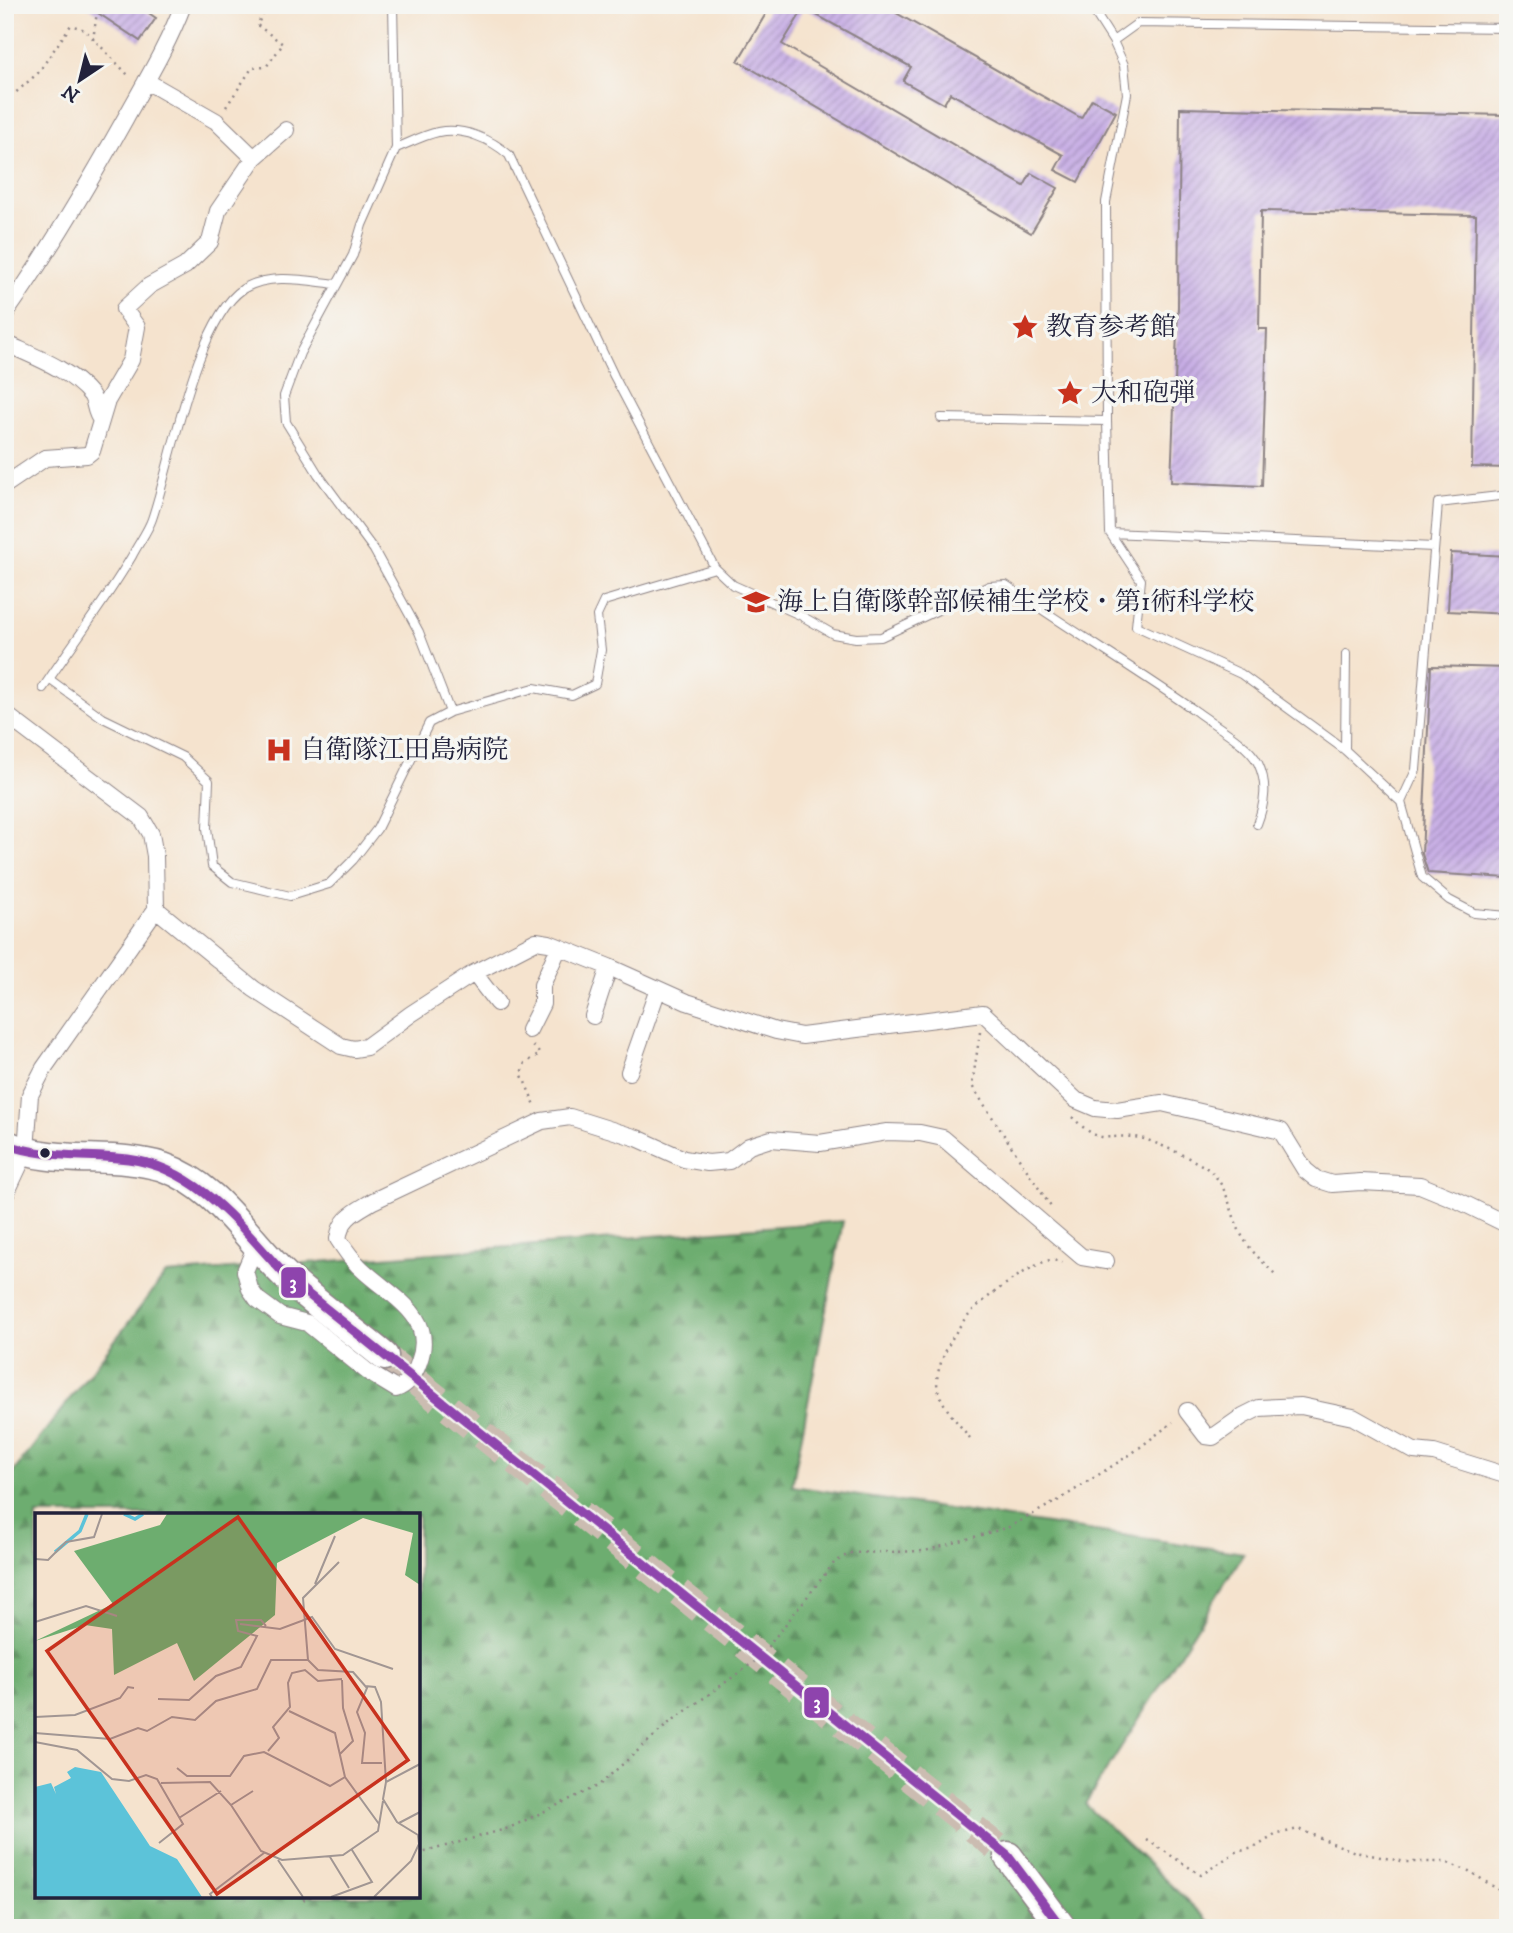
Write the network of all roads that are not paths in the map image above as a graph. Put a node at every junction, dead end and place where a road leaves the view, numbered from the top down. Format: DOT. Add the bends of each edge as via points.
graph roads {
  1 [pos="183,5"];
  2 [pos="393,5"];
  3 [pos="1090,5"];
  4 [pos="1508,28"];
  5 [pos="1113,41"];
  6 [pos="146,81"];
  7 [pos="286,130"];
  8 [pos="396,148"];
  9 [pos="254,158"];
  10 [pos="337,284"];
  11 [pos="5,314"];
  12 [pos="5,343"];
  13 [pos="941,418"];
  14 [pos="101,420"];
  15 [pos="1107,421"];
  16 [pos="5,485"];
  17 [pos="1508,495"];
  18 [pos="1110,533"];
  19 [pos="1434,547"];
  20 [pos="715,568"];
  21 [pos="1346,654"];
  22 [pos="50,679"];
  23 [pos="43,688"];
  24 [pos="450,712"];
  25 [pos="5,715"];
  26 [pos="1345,750"];
  27 [pos="1401,802"];
  28 [pos="1257,824"];
  29 [pos="156,909"];
  30 [pos="1508,916"];
  31 [pos="559,947"];
  32 [pos="609,967"];
  33 [pos="474,973"];
  34 [pos="658,989"];
  35 [pos="497,1003"];
  36 [pos="593,1016"];
  37 [pos="529,1030"];
  38 [pos="629,1072"];
  39 [pos="15,1147"];
  40 [pos="5,1196"];
  41 [pos="1508,1225"];
  42 [pos="256,1245"];
  43 [pos="1106,1261"];
  44 [pos="384,1356"];
  45 [pos="1186,1410"];
  46 [pos="1508,1476"];
  47 [pos="1008,1856"];
  48 [pos="1062,1928"];
  1 -- 6 [label="street" via="171,39"];
  2 -- 8 [label="lane"];
  3 -- 5 [label="lane"];
  4 -- 5 [label="lane" via="1138,23"];
  5 -- 15 [label="lane" via="1124,65 1127,94 1106,202"];
  6 -- 9 [label="street" via="216,121"];
  6 -- 11 [label="street" via="38,269"];
  7 -- 9 [label="street"];
  8 -- 10 [label="lane"];
  8 -- 20 [label="lane" via="439,132 473,134 509,155 614,376"];
  9 -- 14 [label="street" via="218,211 211,242 124,309 136,327 131,360"];
  10 -- 22 [label="lane" via="269,280 244,289 223,310 194,371 151,522"];
  10 -- 24 [label="lane" via="300,353 284,396 286,422 374,550 419,632"];
  12 -- 14 [label="street" via="64,371 93,397"];
  13 -- 15 [label="lane"];
  14 -- 16 [label="street" via="87,455 45,458"];
  15 -- 18 [label="lane"];
  17 -- 19 [label="lane" via="1438,503"];
  18 -- 19 [label="lane"];
  18 -- 26 [label="lane" via="1141,580 1136,626 1241,674"];
  19 -- 27 [label="lane" via="1416,770"];
  20 -- 24 [label="lane" via="604,601 597,616 601,649 595,684 572,695 534,688"];
  20 -- 28 [label="lane" via="733,585 833,634 856,638 881,637 989,586 1006,585 1237,740 1257,760 1265,783"];
  21 -- 26 [label="lane"];
  22 -- 23 [label="lane"];
  22 -- 24 [label="lane" via="103,718 183,757 209,781 207,828 212,866 232,882 290,896 329,884 354,860 377,829 429,723"];
  25 -- 29 [label="street" via="141,817 155,856"];
  26 -- 27 [label="lane"];
  27 -- 30 [label="lane" via="1422,877 1449,900 1474,913"];
  29 -- 33 [label="street" via="254,989 341,1046 354,1049 366,1047"];
  29 -- 39 [label="street" via="44,1068 30,1095"];
  31 -- 32 [label="street"];
  31 -- 33 [label="street" via="536,941"];
  31 -- 37 [label="street"];
  32 -- 34 [label="street"];
  32 -- 36 [label="street"];
  33 -- 35 [label="street"];
  34 -- 38 [label="street"];
  34 -- 41 [label="street" via="802,1036 983,1013 1076,1100 1094,1108 1116,1110 1162,1103 1281,1131 1305,1170 1316,1179 1332,1184 1420,1185"];
  39 -- 40 [label="street"];
  39 -- 42 [label="highway" via="164,1167 193,1181 217,1201"];
  42 -- 43 [label="street" via="245,1271 257,1299 280,1316 307,1323 396,1389 405,1386 417,1369 424,1348 422,1328 410,1310 347,1253 338,1239 340,1226 373,1201 542,1121 570,1117 684,1159 708,1163 729,1161 749,1146 771,1139 820,1143 887,1132 943,1138 1082,1257"];
  42 -- 44 [label="highway" via="288,1278"];
  45 -- 46 [label="street" via="1206,1436 1213,1437 1259,1408 1301,1406 1353,1417 1414,1451"];
  47 -- 48 [label="highway"];
}
